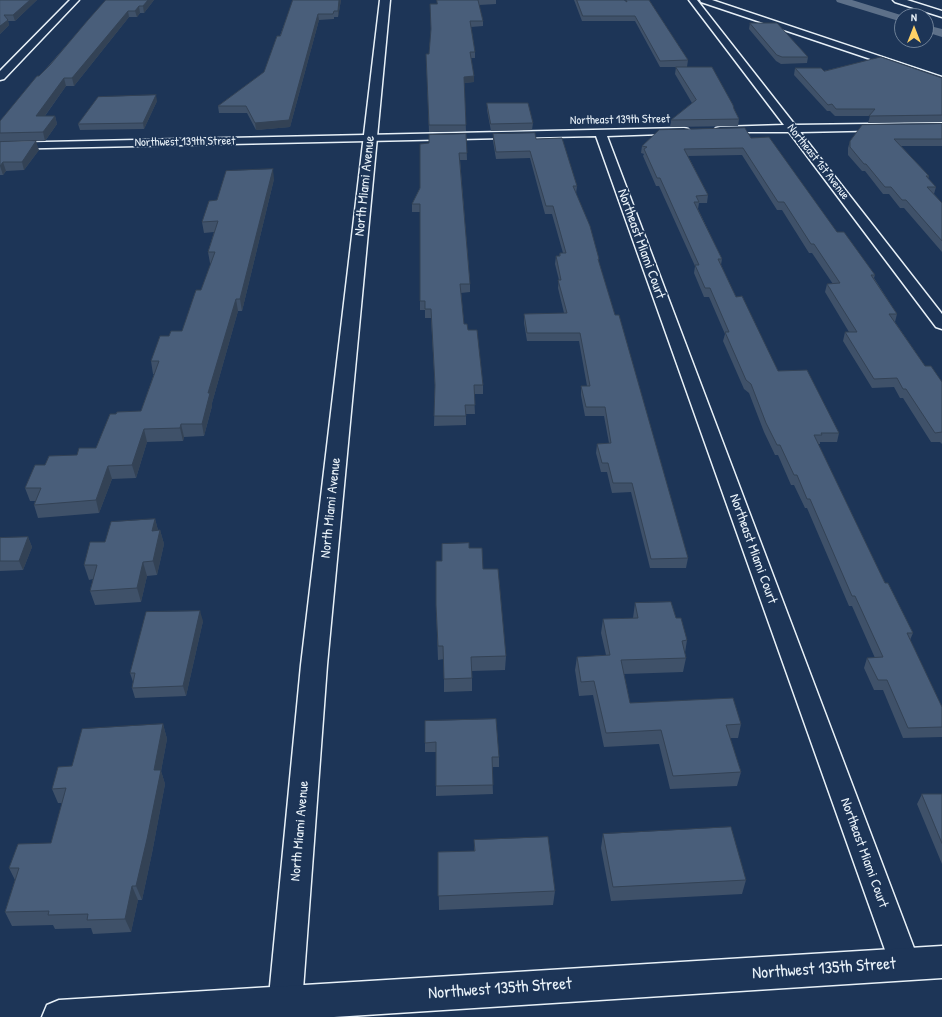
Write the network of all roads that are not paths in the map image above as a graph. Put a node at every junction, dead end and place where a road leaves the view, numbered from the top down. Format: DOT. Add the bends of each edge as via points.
graph roads {
  1 [pos="75,0"];
  2 [pos="385,0"];
  3 [pos="693,0"];
  4 [pos="704,0"];
  5 [pos="898,0"];
  6 [pos="939,12"];
  7 [pos="0,77"];
  8 [pos="942,80"];
  9 [pos="942,126"];
  10 [pos="792,129"];
  11 [pos="712,130"];
  12 [pos="696,131"];
  13 [pos="600,133"];
  14 [pos="370,138"];
  15 [pos="0,146"];
  16 [pos="942,324"];
  17 [pos="942,962"];
  18 [pos="905,964"];
  19 [pos="284,1010"];
  20 [pos="59,1017"];
  1 -- 7 [label="street"];
  2 -- 14 [label="street, North Miami Avenue"];
  3 -- 10 [label="street, Northeast 1st Avenue"];
  4 -- 8 [label="street"];
  5 -- 6 [label="street"];
  9 -- 10 [label="street"];
  10 -- 11 [label="street"];
  10 -- 16 [label="street, Northeast 1st Avenue"];
  12 -- 13 [label="street, Northeast 139th Street"];
  13 -- 14 [label="street, Northeast 139th Street"];
  13 -- 18 [label="street, Northeast Miami Court"];
  14 -- 15 [label="street, Northwest 139th Street"];
  14 -- 19 [label="street, North Miami Avenue" via="314,665"];
  17 -- 18 [label="street, Northwest 135th Street"];
  18 -- 19 [label="street, Northwest 135th Street"];
  19 -- 20 [label="street, Northwest 135th Street"];
}
